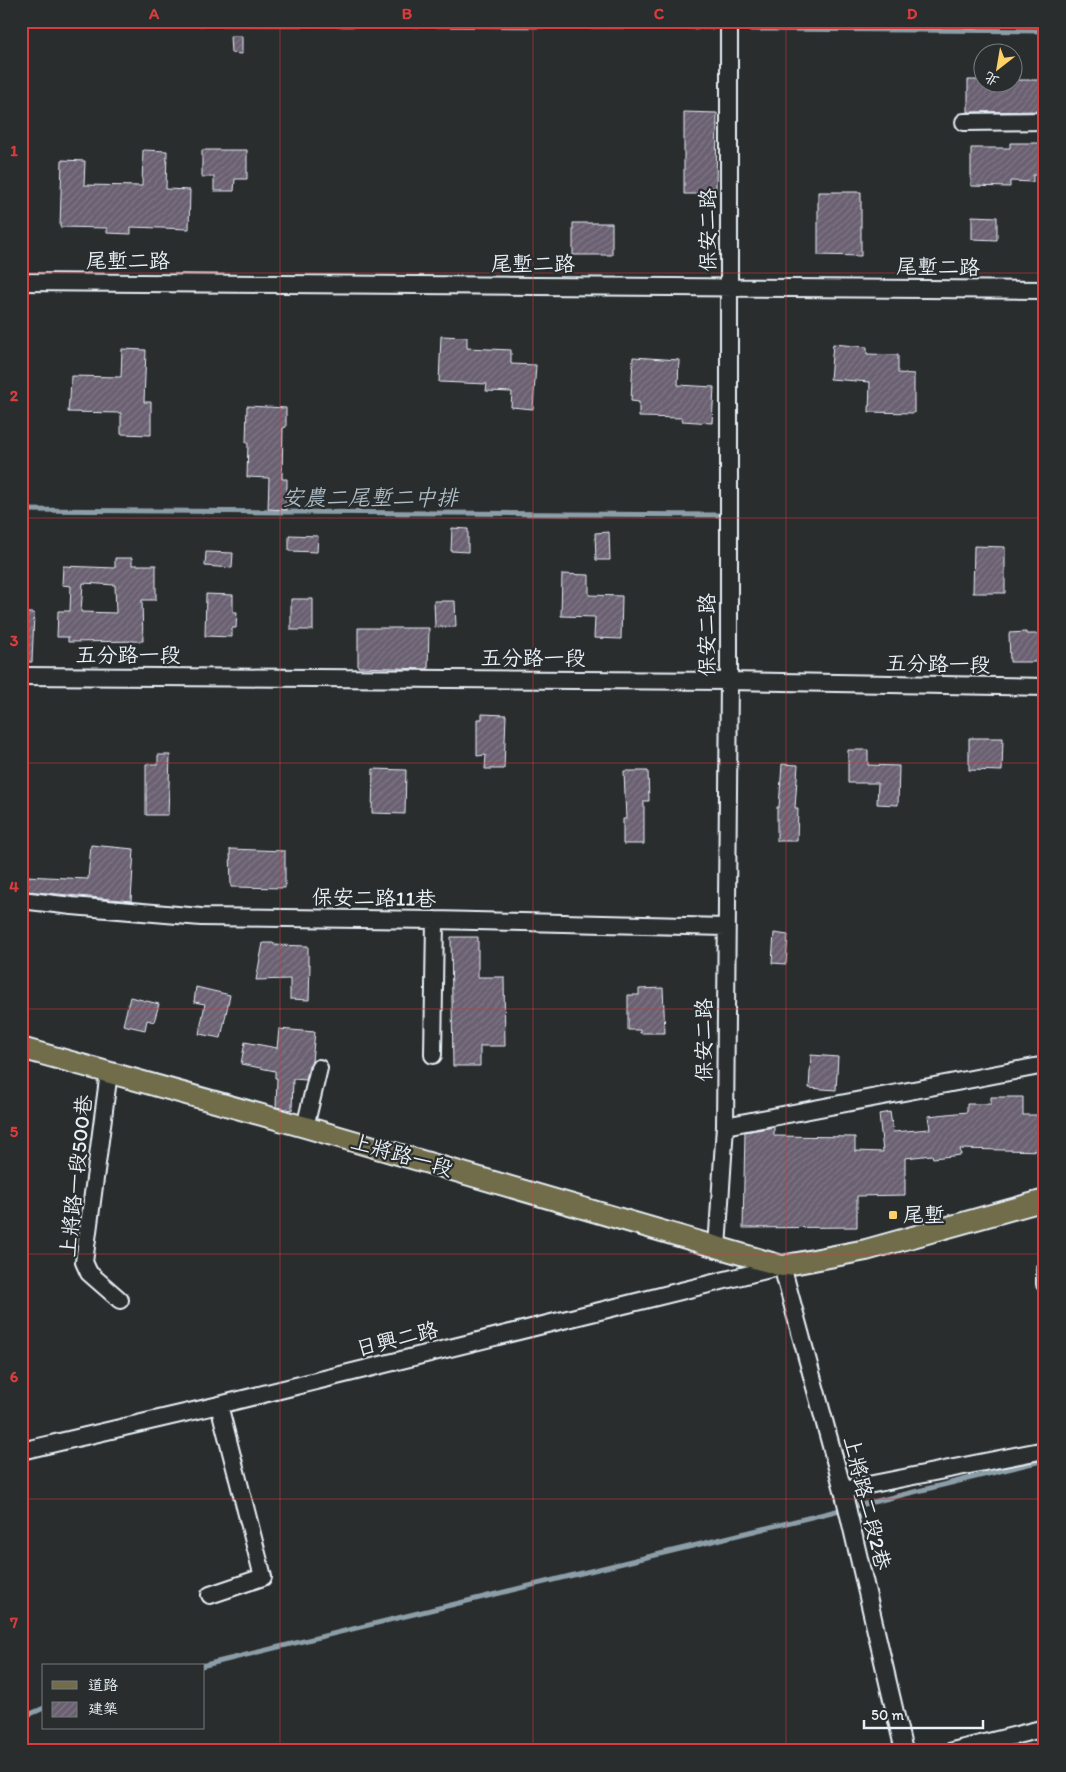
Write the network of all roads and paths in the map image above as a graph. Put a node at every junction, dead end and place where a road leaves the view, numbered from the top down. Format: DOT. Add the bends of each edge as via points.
graph roads {
  1 [pos="729,21"];
  2 [pos="1045,121"];
  3 [pos="964,122"];
  4 [pos="21,282"];
  5 [pos="730,287"];
  6 [pos="1045,290"];
  7 [pos="21,676"];
  8 [pos="729,681"];
  9 [pos="1045,687"];
  10 [pos="21,900"];
  11 [pos="435,920"];
  12 [pos="726,927"];
  13 [pos="21,1048"];
  14 [pos="433,1055"];
  15 [pos="1045,1065"];
  16 [pos="319,1068"];
  17 [pos="110,1072"];
  18 [pos="725,1126"];
  19 [pos="305,1127"];
  20 [pos="1045,1200"];
  21 [pos="717,1248"];
  22 [pos="782,1266"];
  23 [pos="1045,1270"];
  24 [pos="1045,1284"];
  25 [pos="120,1300"];
  26 [pos="219,1405"];
  27 [pos="1045,1450"];
  28 [pos="21,1451"];
  29 [pos="843,1490"];
  30 [pos="210,1595"];
  31 [pos="1045,1728"];
  32 [pos="904,1751"];
  33 [pos="952,1751"];
  1 -- 5 [label="street, 保安二路"];
  2 -- 3 [label="street"];
  4 -- 5 [label="street, 尾塹二路"];
  5 -- 6 [label="street, 尾塹二路"];
  5 -- 8 [label="street, 保安二路"];
  7 -- 8 [label="street, 五分路一段"];
  8 -- 9 [label="street, 五分路一段"];
  8 -- 12 [label="street, 保安二路"];
  10 -- 11 [label="street, 保安二路11巷" via="201,917"];
  11 -- 12 [label="street, 保安二路11巷"];
  11 -- 14 [label="street"];
  12 -- 18 [label="street, 保安二路"];
  13 -- 17 [label="main road, 上將路一段"];
  15 -- 18 [label="street"];
  16 -- 19 [label="street"];
  17 -- 19 [label="main road, 上將路一段"];
  17 -- 25 [label="street, 上將路一段500巷" via="84,1262 88,1273"];
  18 -- 21 [label="street, 保安二路"];
  19 -- 21 [label="main road, 上將路一段"];
  20 -- 22 [label="main road" via="866,1250"];
  21 -- 22 [label="main road, 上將路一段"];
  22 -- 26 [label="street, 日興二路"];
  22 -- 29 [label="street, 上將路二段2巷"];
  23 -- 24 [label="street"];
  26 -- 28 [label="street, 日興二路"];
  26 -- 30 [label="street" via="263,1577"];
  27 -- 29 [label="street"];
  29 -- 32 [label="street, 上將路二段2巷"];
  31 -- 33 [label="street"];
}
